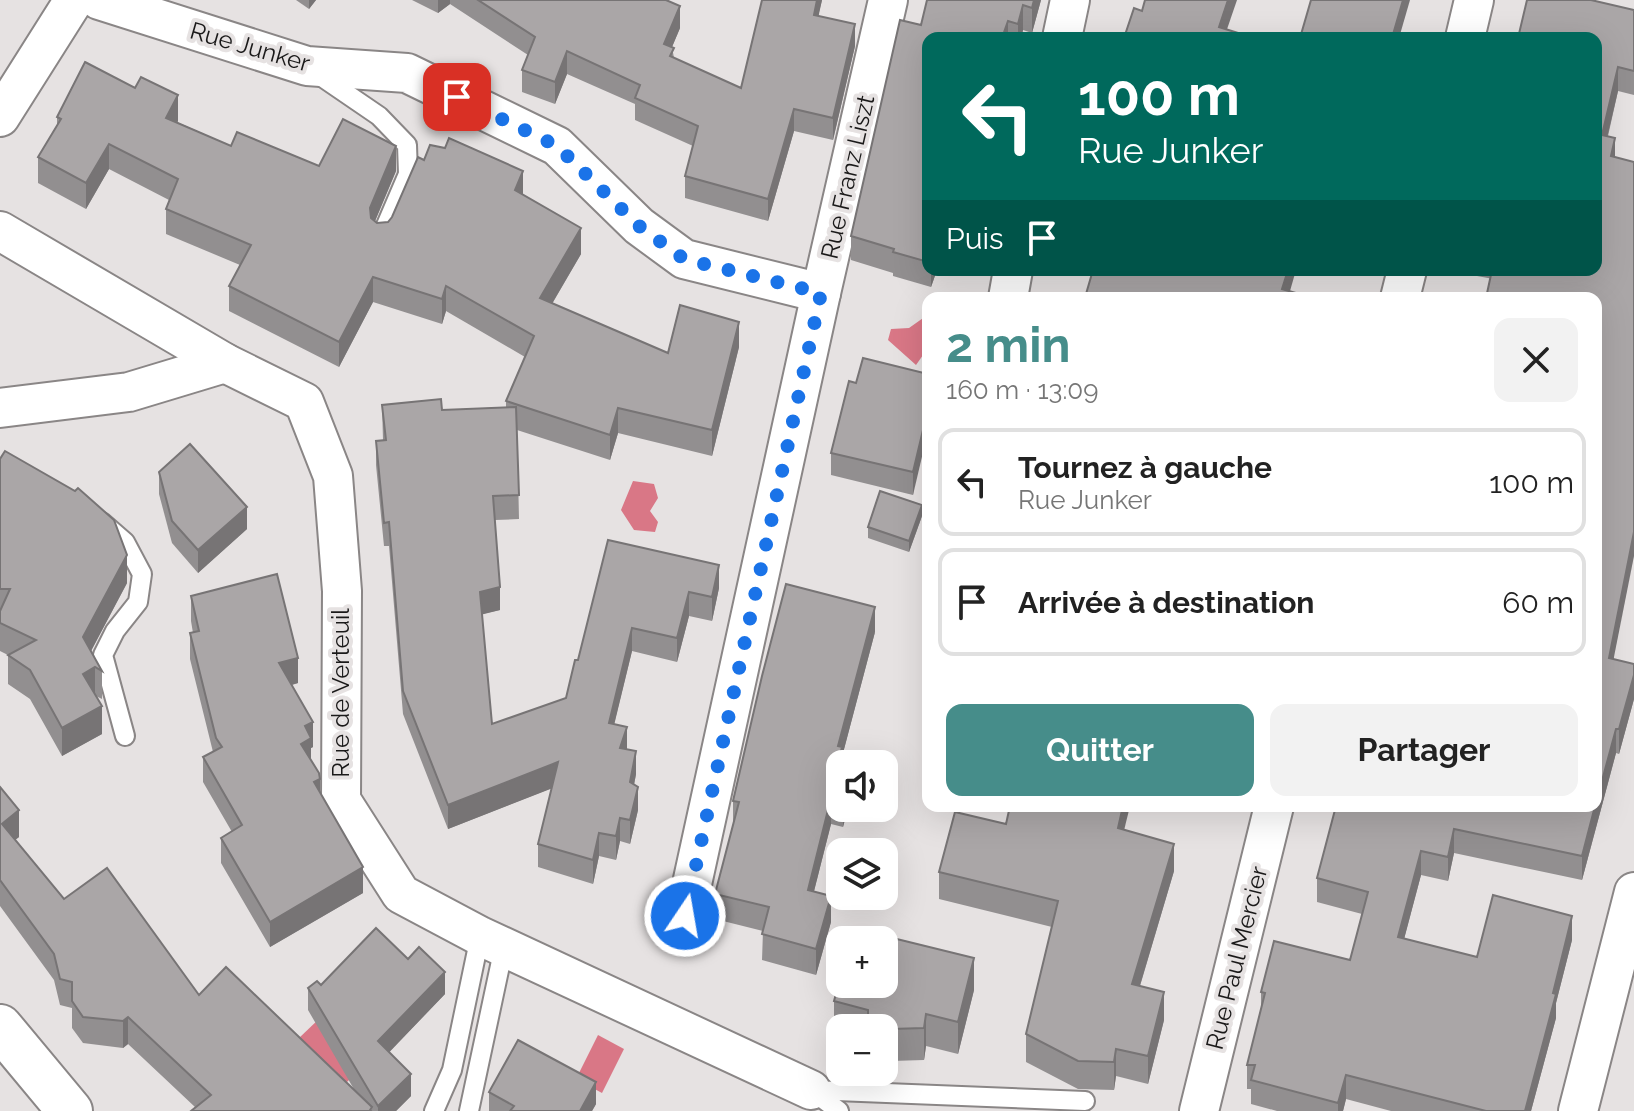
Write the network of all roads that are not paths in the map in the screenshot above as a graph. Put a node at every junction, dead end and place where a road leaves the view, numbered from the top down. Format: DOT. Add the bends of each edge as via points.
graph roads {
  1 [pos="74,0"];
  2 [pos="99,0"];
  3 [pos="888,0"];
  4 [pos="1070,0"];
  5 [pos="1474,0"];
  6 [pos="1063,32"];
  7 [pos="1466,32"];
  8 [pos="307,66"];
  9 [pos="0,117"];
  10 [pos="0,231"];
  11 [pos="381,237"];
  12 [pos="821,293"];
  13 [pos="225,363"];
  14 [pos="0,408"];
  15 [pos="91,511"];
  16 [pos="125,736"];
  17 [pos="1273,812"];
  18 [pos="1634,892"];
  19 [pos="685,916"];
  20 [pos="492,942"];
  21 [pos="1628,945"];
  22 [pos="0,1027"];
  23 [pos="825,1101"];
  24 [pos="1085,1101"];
  25 [pos="70,1111"];
  26 [pos="434,1111"];
  27 [pos="469,1111"];
  28 [pos="1199,1111"];
  29 [pos="1578,1111"];
  1 -- 9 [label="street"];
  2 -- 8 [label="street, Rue Junker"];
  3 -- 12 [label="street, Rue Franz Liszt"];
  4 -- 6 [label="street"];
  5 -- 7 [label="street"];
  8 -- 11 [label="lane" via="379,116 407,145 408,174"];
  8 -- 12 [label="street, Rue Junker" via="407,73 557,146 639,226 684,259"];
  10 -- 13 [label="street, Rue de Verteuil"];
  12 -- 19 [label="street, Rue Franz Liszt"];
  13 -- 14 [label="street" via="129,392"];
  13 -- 20 [label="street, Rue de Verteuil" via="304,402 333,476 342,591 341,800 401,894"];
  15 -- 16 [label="lane" via="125,542 142,574 138,602 103,655"];
  17 -- 28 [label="street, Rue Paul Mercier"];
  18 -- 21 [label="street"];
  20 -- 23 [label="street, Rue de Verteuil"];
  20 -- 26 [label="lane"];
  20 -- 27 [label="lane"];
  21 -- 29 [label="street"];
  22 -- 25 [label="street"];
  23 -- 24 [label="lane"];
}
